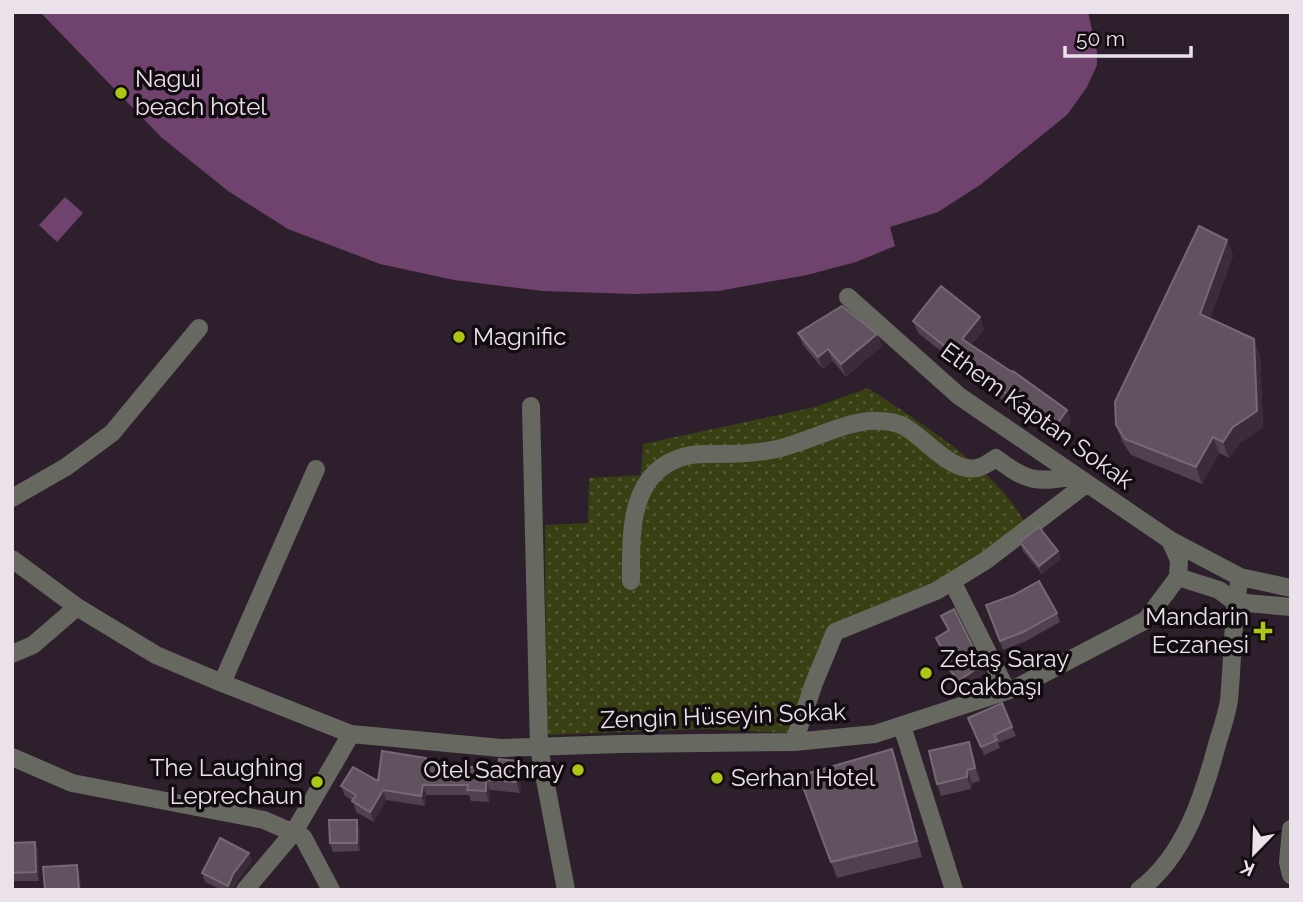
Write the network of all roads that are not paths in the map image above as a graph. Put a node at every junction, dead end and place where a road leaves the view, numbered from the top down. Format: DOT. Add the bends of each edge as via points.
graph roads {
  1 [pos="848,297"];
  2 [pos="199,328"];
  3 [pos="531,406"];
  4 [pos="316,469"];
  5 [pos="1081,480"];
  6 [pos="12,498"];
  7 [pos="1170,540"];
  8 [pos="12,559"];
  9 [pos="1178,577"];
  10 [pos="1240,577"];
  11 [pos="631,580"];
  12 [pos="952,581"];
  13 [pos="1291,588"];
  14 [pos="1235,603"];
  15 [pos="77,607"];
  16 [pos="1291,607"];
  17 [pos="12,654"];
  18 [pos="222,684"];
  19 [pos="1007,691"];
  20 [pos="902,726"];
  21 [pos="351,734"];
  22 [pos="794,742"];
  23 [pos="539,748"];
  24 [pos="12,757"];
  25 [pos="1291,829"];
  26 [pos="294,832"];
  27 [pos="1291,875"];
  28 [pos="245,890"];
  29 [pos="331,890"];
  30 [pos="566,890"];
  31 [pos="954,890"];
  32 [pos="1139,890"];
  1 -- 5 [label="street, Ethem Kaptan Sokak" via="959,396"];
  2 -- 6 [label="street" via="112,433"];
  3 -- 23 [label="street"];
  4 -- 18 [label="street"];
  5 -- 7 [label="street, Ethem Kaptan Sokak"];
  5 -- 11 [label="street" via="1026,478 996,458 978,468 962,469 904,426 877,420 775,449 688,456 669,463 649,480 637,501 631,528"];
  5 -- 12 [label="street" via="985,561"];
  7 -- 9 [label="street" via="1179,560"];
  7 -- 10 [label="street, Ethem Kaptan Sokak"];
  8 -- 15 [label="street, Zengin Hüseyin Sokak"];
  9 -- 14 [label="street" via="1219,590"];
  9 -- 19 [label="street, Zengin Hüseyin Sokak" via="1146,620"];
  10 -- 13 [label="street, Ethem Kaptan Sokak"];
  10 -- 14 [label="street"];
  12 -- 19 [label="street"];
  12 -- 22 [label="street" via="835,632"];
  14 -- 16 [label="street"];
  14 -- 32 [label="street" via="1228,703 1210,772 1186,833"];
  15 -- 17 [label="street" via="33,645"];
  15 -- 18 [label="street, Zengin Hüseyin Sokak" via="156,655"];
  18 -- 21 [label="street, Zengin Hüseyin Sokak"];
  19 -- 20 [label="street, Zengin Hüseyin Sokak"];
  20 -- 22 [label="street, Zengin Hüseyin Sokak" via="875,734"];
  20 -- 31 [label="street"];
  21 -- 23 [label="street, Zengin Hüseyin Sokak"];
  21 -- 26 [label="street"];
  22 -- 23 [label="street, Zengin Hüseyin Sokak"];
  23 -- 30 [label="street"];
  24 -- 26 [label="street" via="72,783 264,820"];
  25 -- 27 [label="street"];
  26 -- 28 [label="street"];
  26 -- 29 [label="street" via="303,837"];
}
